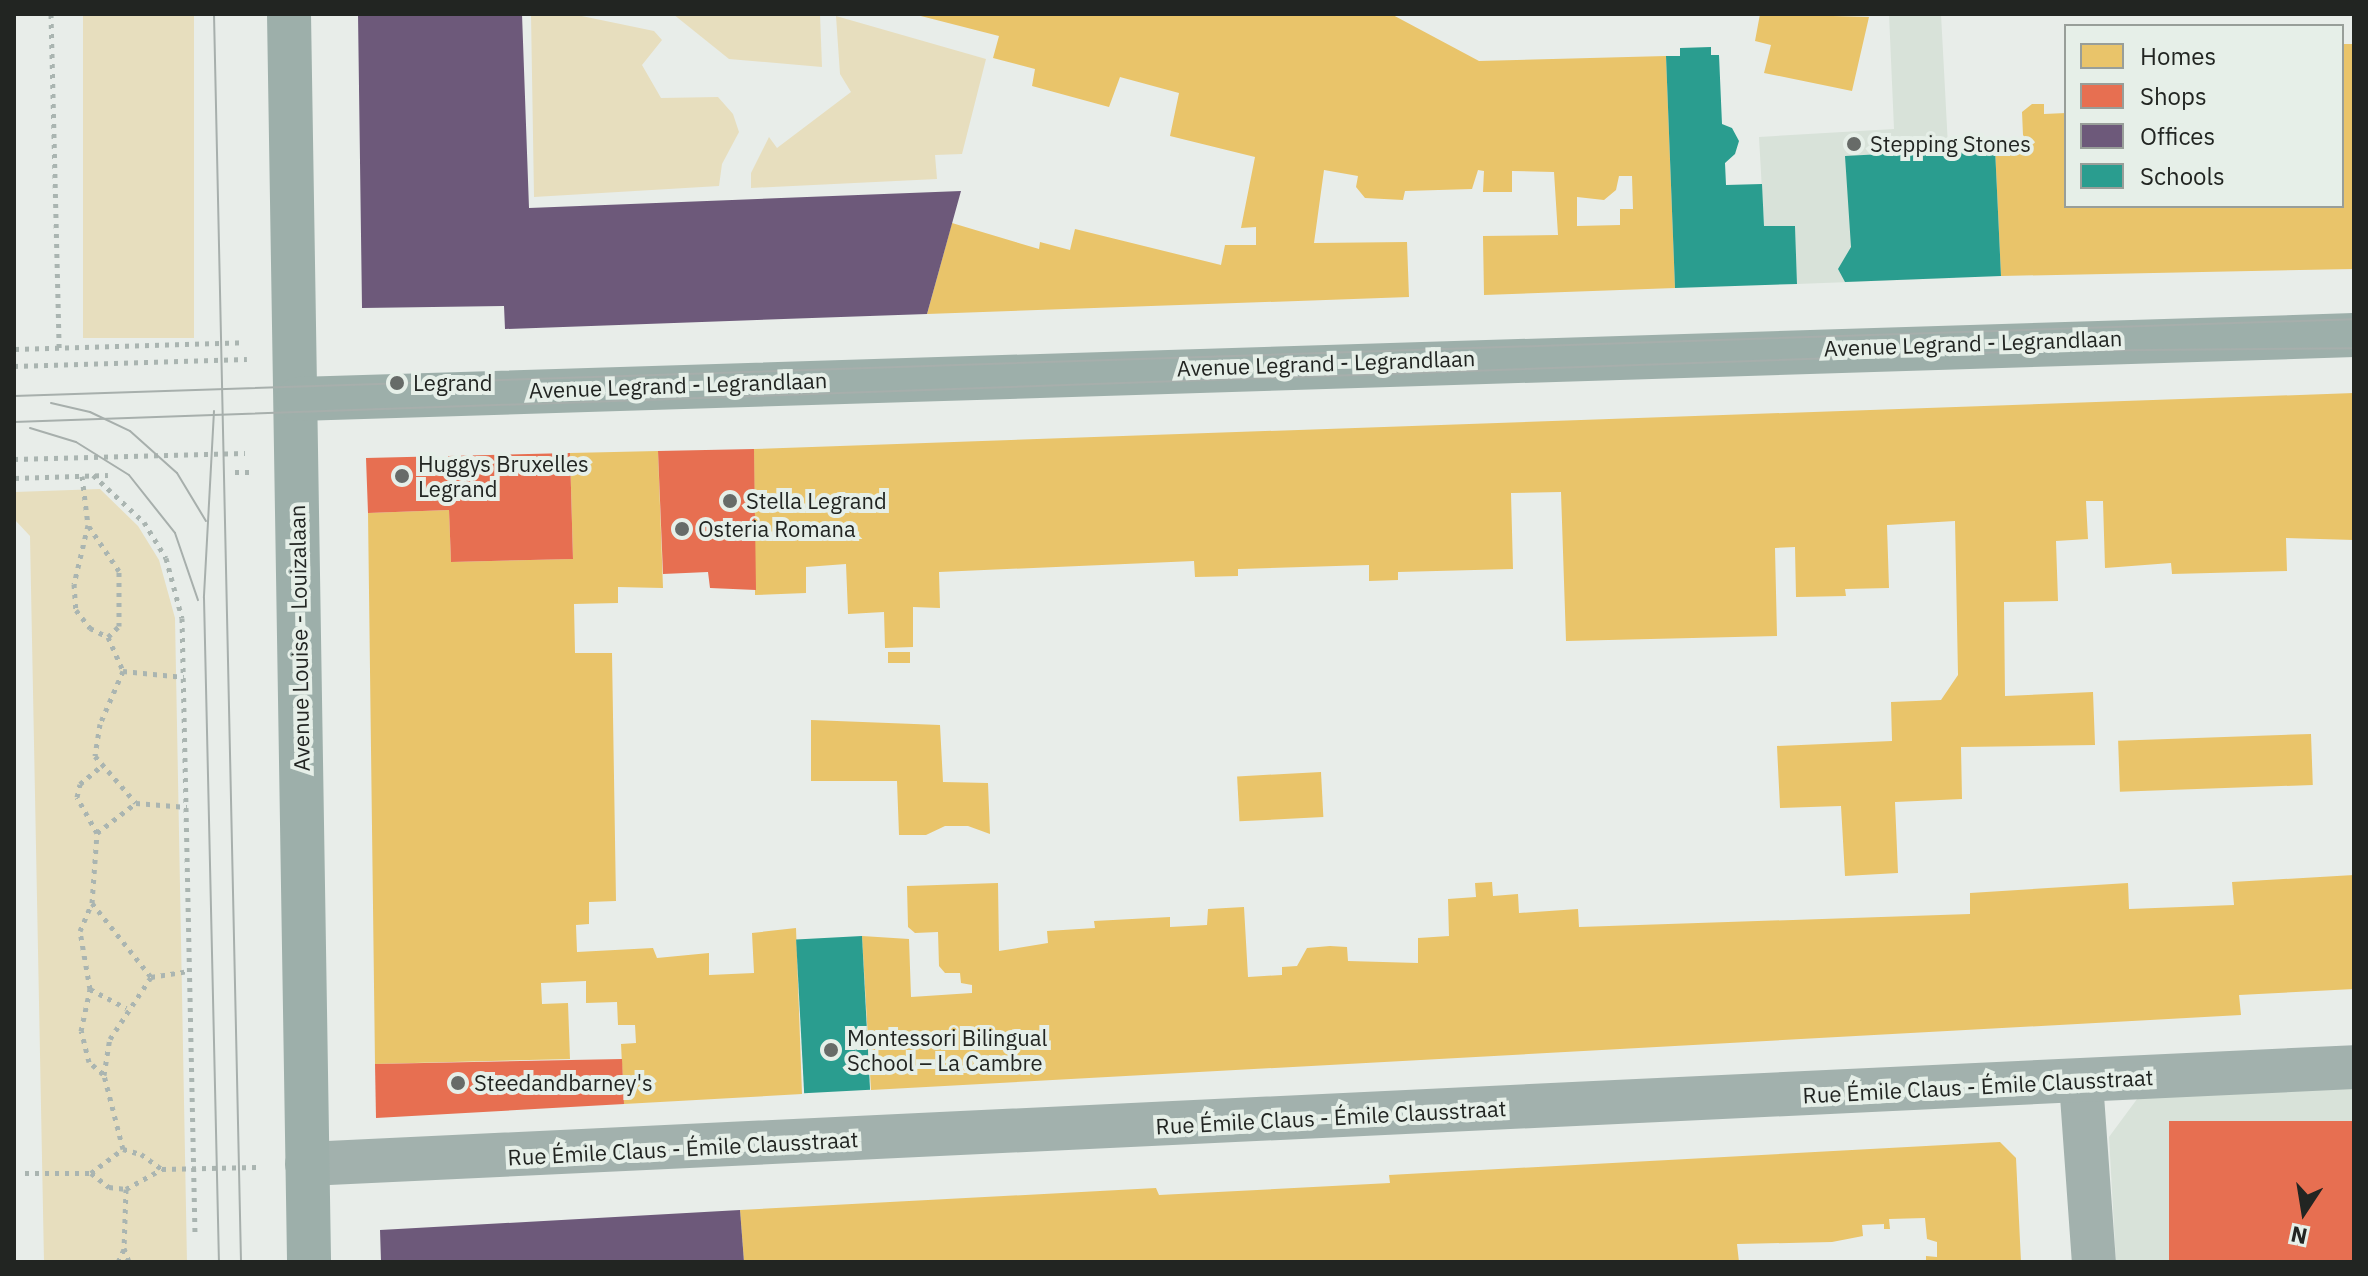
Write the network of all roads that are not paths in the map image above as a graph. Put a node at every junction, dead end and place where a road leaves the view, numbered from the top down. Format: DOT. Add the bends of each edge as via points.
graph roads {
  1 [pos="289,14"];
  2 [pos="2354,335"];
  3 [pos="298,399"];
  4 [pos="2354,1067"];
  5 [pos="2081,1082"];
  6 [pos="307,1164"];
  7 [pos="309,1262"];
  8 [pos="2094,1262"];
  1 -- 3 [label="main road, Avenue Louise - Louizalaan"];
  2 -- 3 [label="main road, Avenue Legrand - Legrandlaan"];
  3 -- 6 [label="main road, Avenue Louise - Louizalaan"];
  4 -- 5 [label="street, Rue Émile Claus - Émile Clausstraat"];
  5 -- 6 [label="street, Rue Émile Claus - Émile Clausstraat"];
  5 -- 8 [label="street"];
  6 -- 7 [label="main road, Avenue Louise - Louizalaan"];
}
